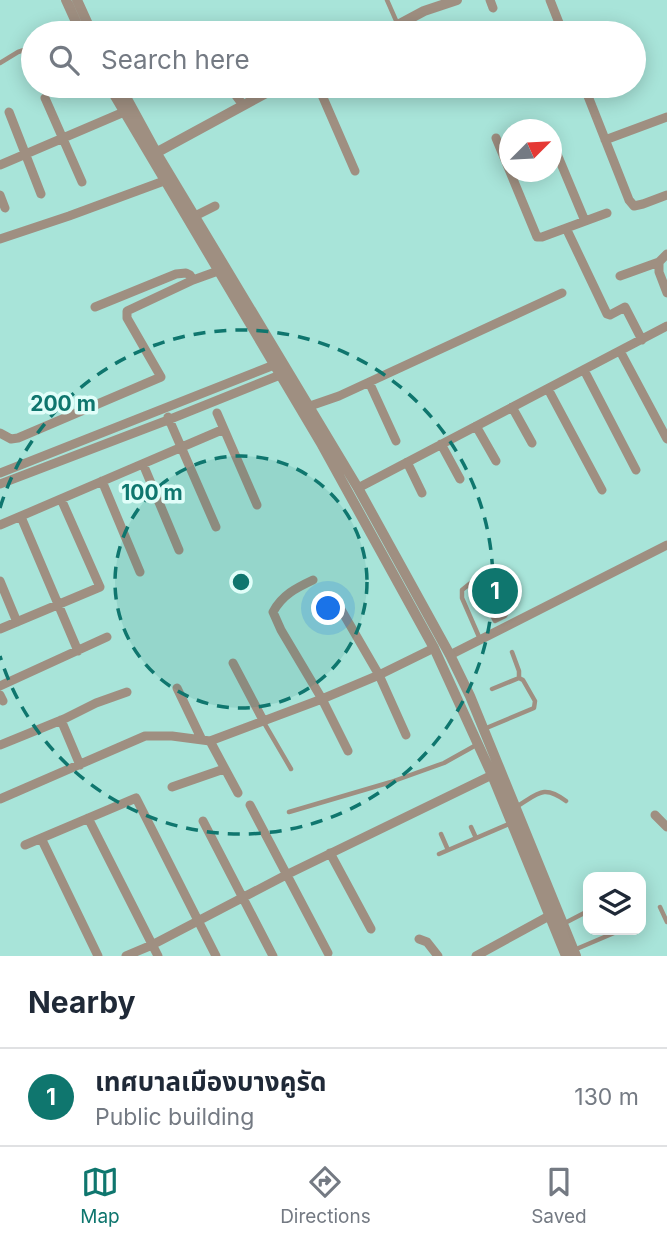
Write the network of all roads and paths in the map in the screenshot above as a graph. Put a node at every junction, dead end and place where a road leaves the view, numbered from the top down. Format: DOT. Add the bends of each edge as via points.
graph roads {
  1 [pos="66,0"];
  2 [pos="77,0"];
  3 [pos="387,0"];
  4 [pos="457,0"];
  5 [pos="550,0"];
  6 [pos="439,3"];
  7 [pos="76,21"];
  8 [pos="87,21"];
  9 [pos="397,21"];
  10 [pos="406,21"];
  11 [pos="558,21"];
  12 [pos="21,51"];
  13 [pos="0,63"];
  14 [pos="45,98"];
  15 [pos="116,98"];
  16 [pos="126,98"];
  17 [pos="238,98"];
  18 [pos="256,98"];
  19 [pos="323,98"];
  20 [pos="589,98"];
  21 [pos="243,105"];
  22 [pos="9,111"];
  23 [pos="124,112"];
  24 [pos="667,117"];
  25 [pos="496,138"];
  26 [pos="64,139"];
  27 [pos="606,140"];
  28 [pos="27,154"];
  29 [pos="153,154"];
  30 [pos="0,165"];
  31 [pos="562,167"];
  32 [pos="355,171"];
  33 [pos="82,181"];
  34 [pos="164,181"];
  35 [pos="41,194"];
  36 [pos="0,195"];
  37 [pos="667,195"];
  38 [pos="215,206"];
  39 [pos="5,208"];
  40 [pos="607,213"];
  41 [pos="195,216"];
  42 [pos="586,221"];
  43 [pos="566,228"];
  44 [pos="0,239"];
  45 [pos="667,254"];
  46 [pos="659,262"];
  47 [pos="218,271"];
  48 [pos="620,276"];
  49 [pos="193,280"];
  50 [pos="562,293"];
  51 [pos="667,293"];
  52 [pos="95,307"];
  53 [pos="667,326"];
  54 [pos="642,340"];
  55 [pos="620,351"];
  56 [pos="277,370"];
  57 [pos="584,370"];
  58 [pos="369,383"];
  59 [pos="548,388"];
  60 [pos="310,406"];
  61 [pos="512,407"];
  62 [pos="165,409"];
  63 [pos="217,413"];
  64 [pos="169,420"];
  65 [pos="476,426"];
  66 [pos="224,429"];
  67 [pos="0,433"];
  68 [pos="667,439"];
  69 [pos="396,441"];
  70 [pos="532,443"];
  71 [pos="441,444"];
  72 [pos="182,447"];
  73 [pos="54,452"];
  74 [pos="35,459"];
  75 [pos="496,461"];
  76 [pos="407,462"];
  77 [pos="58,463"];
  78 [pos="143,464"];
  79 [pos="39,470"];
  80 [pos="636,470"];
  81 [pos="0,473"];
  82 [pos="460,479"];
  83 [pos="102,481"];
  84 [pos="0,484"];
  85 [pos="353,490"];
  86 [pos="602,490"];
  87 [pos="422,492"];
  88 [pos="61,499"];
  89 [pos="257,505"];
  90 [pos="20,516"];
  91 [pos="0,525"];
  92 [pos="216,527"];
  93 [pos="667,545"];
  94 [pos="179,550"];
  95 [pos="140,572"];
  96 [pos="313,580"];
  97 [pos="0,581"];
  98 [pos="474,581"];
  99 [pos="58,605"];
  100 [pos="339,606"];
  101 [pos="18,622"];
  102 [pos="497,626"];
  103 [pos="0,629"];
  104 [pos="107,637"];
  105 [pos="481,640"];
  106 [pos="439,645"];
  107 [pos="78,651"];
  108 [pos="512,652"];
  109 [pos="445,657"];
  110 [pos="233,663"];
  111 [pos="379,675"];
  112 [pos="519,678"];
  113 [pos="0,686"];
  114 [pos="177,688"];
  115 [pos="492,690"];
  116 [pos="127,692"];
  117 [pos="322,699"];
  118 [pos="61,719"];
  119 [pos="263,720"];
  120 [pos="484,730"];
  121 [pos="407,735"];
  122 [pos="205,740"];
  123 [pos="479,744"];
  124 [pos="0,745"];
  125 [pos="348,751"];
  126 [pos="80,765"];
  127 [pos="224,769"];
  128 [pos="291,769"];
  129 [pos="492,775"];
  130 [pos="172,787"];
  131 [pos="238,793"];
  132 [pos="0,799"];
  133 [pos="566,801"];
  134 [pos="250,805"];
  135 [pos="516,807"];
  136 [pos="289,812"];
  137 [pos="655,815"];
  138 [pos="88,818"];
  139 [pos="203,821"];
  140 [pos="512,823"];
  141 [pos="471,827"];
  142 [pos="667,827"];
  143 [pos="441,834"];
  144 [pos="41,838"];
  145 [pos="476,838"];
  146 [pos="25,845"];
  147 [pos="448,850"];
  148 [pos="330,853"];
  149 [pos="439,854"];
  150 [pos="286,875"];
  151 [pos="242,898"];
  152 [pos="660,907"];
  153 [pos="583,914"];
  154 [pos="549,916"];
  155 [pos="198,922"];
  156 [pos="667,922"];
  157 [pos="563,924"];
  158 [pos="371,929"];
  159 [pos="610,935"];
  160 [pos="419,939"];
  161 [pos="152,945"];
  162 [pos="328,953"];
  163 [pos="571,954"];
  164 [pos="98,956"];
  165 [pos="126,956"];
  166 [pos="158,956"];
  167 [pos="216,956"];
  168 [pos="273,956"];
  169 [pos="439,956"];
  170 [pos="476,956"];
  1 -- 7 [label="street"];
  2 -- 8 [label="street"];
  3 -- 9 [label="lane"];
  4 -- 6 [label="street"];
  5 -- 11 [label="street"];
  6 -- 10 [label="street"];
  12 -- 13 [label="lane"];
  14 -- 26 [label="street"];
  15 -- 23 [label="street"];
  16 -- 29 [label="street"];
  17 -- 21 [label="street"];
  18 -- 21 [label="street"];
  19 -- 32 [label="street"];
  20 -- 27 [label="street"];
  21 -- 29 [label="street"];
  22 -- 28 [label="street"];
  23 -- 26 [label="street"];
  23 -- 29 [label="street"];
  24 -- 27 [label="street"];
  25 -- 43 [label="street" via="537,237"];
  26 -- 28 [label="street"];
  26 -- 33 [label="street"];
  27 -- 37 [label="street" via="634,206"];
  28 -- 30 [label="street"];
  28 -- 35 [label="street"];
  29 -- 34 [label="street"];
  29 -- 41 [label="street"];
  31 -- 42 [label="street"];
  34 -- 44 [label="street"];
  34 -- 47 [label="street"];
  36 -- 39 [label="street"];
  38 -- 41 [label="street"];
  40 -- 42 [label="street"];
  41 -- 60 [label="street"];
  42 -- 43 [label="street"];
  43 -- 54 [label="street" via="607,314 625,307"];
  45 -- 46 [label="street"];
  46 -- 48 [label="street"];
  46 -- 51 [label="street"];
  47 -- 49 [label="street"];
  47 -- 56 [label="street"];
  49 -- 52 [label="street" via="186,272 176,274"];
  49 -- 67 [label="street" via="127,311 161,377 18,438"];
  50 -- 58 [label="street"];
  53 -- 54 [label="street"];
  54 -- 55 [label="street"];
  55 -- 57 [label="street"];
  55 -- 68 [label="street"];
  56 -- 62 [label="street"];
  56 -- 64 [label="street"];
  56 -- 85 [label="street"];
  57 -- 59 [label="street"];
  57 -- 80 [label="street"];
  58 -- 60 [label="street"];
  58 -- 69 [label="street"];
  59 -- 61 [label="street"];
  59 -- 86 [label="street"];
  60 -- 85 [label="street"];
  61 -- 65 [label="street"];
  61 -- 70 [label="street"];
  62 -- 64 [label="street"];
  62 -- 73 [label="street"];
  63 -- 66 [label="street"];
  64 -- 72 [label="street"];
  64 -- 77 [label="street"];
  65 -- 71 [label="street"];
  65 -- 75 [label="street"];
  66 -- 72 [label="street"];
  66 -- 89 [label="street"];
  71 -- 76 [label="street"];
  71 -- 82 [label="street"];
  72 -- 78 [label="street"];
  72 -- 92 [label="street"];
  73 -- 74 [label="street"];
  73 -- 77 [label="street"];
  74 -- 79 [label="street"];
  74 -- 81 [label="street"];
  76 -- 85 [label="street"];
  76 -- 87 [label="street"];
  77 -- 79 [label="street"];
  78 -- 83 [label="street"];
  78 -- 94 [label="street"];
  79 -- 84 [label="street"];
  83 -- 88 [label="street"];
  83 -- 95 [label="street"];
  85 -- 106 [label="street"];
  88 -- 90 [label="street"];
  88 -- 99 [label="street" via="100,587"];
  90 -- 91 [label="street"];
  90 -- 99 [label="street"];
  93 -- 102 [label="street"];
  96 -- 117 [label="street" via="288,593 273,612"];
  97 -- 101 [label="street"];
  98 -- 102 [label="lane"];
  98 -- 102 [label="lane" via="488,574 495,578 508,604"];
  98 -- 105 [label="lane" via="461,593"];
  99 -- 101 [label="street"];
  99 -- 107 [label="street"];
  100 -- 111 [label="street"];
  101 -- 103 [label="street"];
  102 -- 105 [label="street"];
  104 -- 107 [label="street"];
  105 -- 109 [label="street"];
  106 -- 109 [label="street"];
  106 -- 111 [label="street"];
  107 -- 113 [label="street"];
  108 -- 112 [label="lane"];
  109 -- 120 [label="street"];
  109 -- 123 [label="street"];
  110 -- 119 [label="street"];
  111 -- 117 [label="street"];
  111 -- 121 [label="street"];
  112 -- 115 [label="lane"];
  112 -- 120 [label="lane" via="535,701 534,708"];
  114 -- 122 [label="street"];
  116 -- 118 [label="street"];
  117 -- 119 [label="street"];
  117 -- 125 [label="street"];
  118 -- 124 [label="street"];
  118 -- 126 [label="street"];
  119 -- 122 [label="street"];
  119 -- 128 [label="lane"];
  120 -- 135 [label="street"];
  122 -- 126 [label="street" via="145,736"];
  122 -- 127 [label="street"];
  123 -- 129 [label="street"];
  123 -- 136 [label="lane" via="444,763 391,782"];
  126 -- 132 [label="street"];
  127 -- 130 [label="street"];
  127 -- 131 [label="street"];
  129 -- 140 [label="street"];
  129 -- 148 [label="street"];
  133 -- 135 [label="lane" via="552,791"];
  134 -- 150 [label="street"];
  135 -- 157 [label="street"];
  137 -- 142 [label="street"];
  138 -- 144 [label="street"];
  138 -- 155 [label="street" via="136,798"];
  138 -- 161 [label="street"];
  139 -- 151 [label="street"];
  140 -- 145 [label="lane"];
  140 -- 154 [label="street"];
  141 -- 145 [label="lane"];
  143 -- 147 [label="lane"];
  144 -- 146 [label="street"];
  144 -- 164 [label="street"];
  145 -- 147 [label="lane"];
  147 -- 149 [label="lane"];
  148 -- 150 [label="street"];
  148 -- 158 [label="street"];
  150 -- 151 [label="street"];
  150 -- 162 [label="street"];
  151 -- 155 [label="street"];
  151 -- 168 [label="street"];
  152 -- 156 [label="lane"];
  153 -- 157 [label="lane"];
  154 -- 163 [label="street"];
  154 -- 170 [label="street"];
  155 -- 161 [label="street"];
  155 -- 167 [label="street"];
  157 -- 163 [label="street"];
  159 -- 163 [label="lane"];
  160 -- 169 [label="street"];
  161 -- 165 [label="street"];
  161 -- 166 [label="street"];
}
